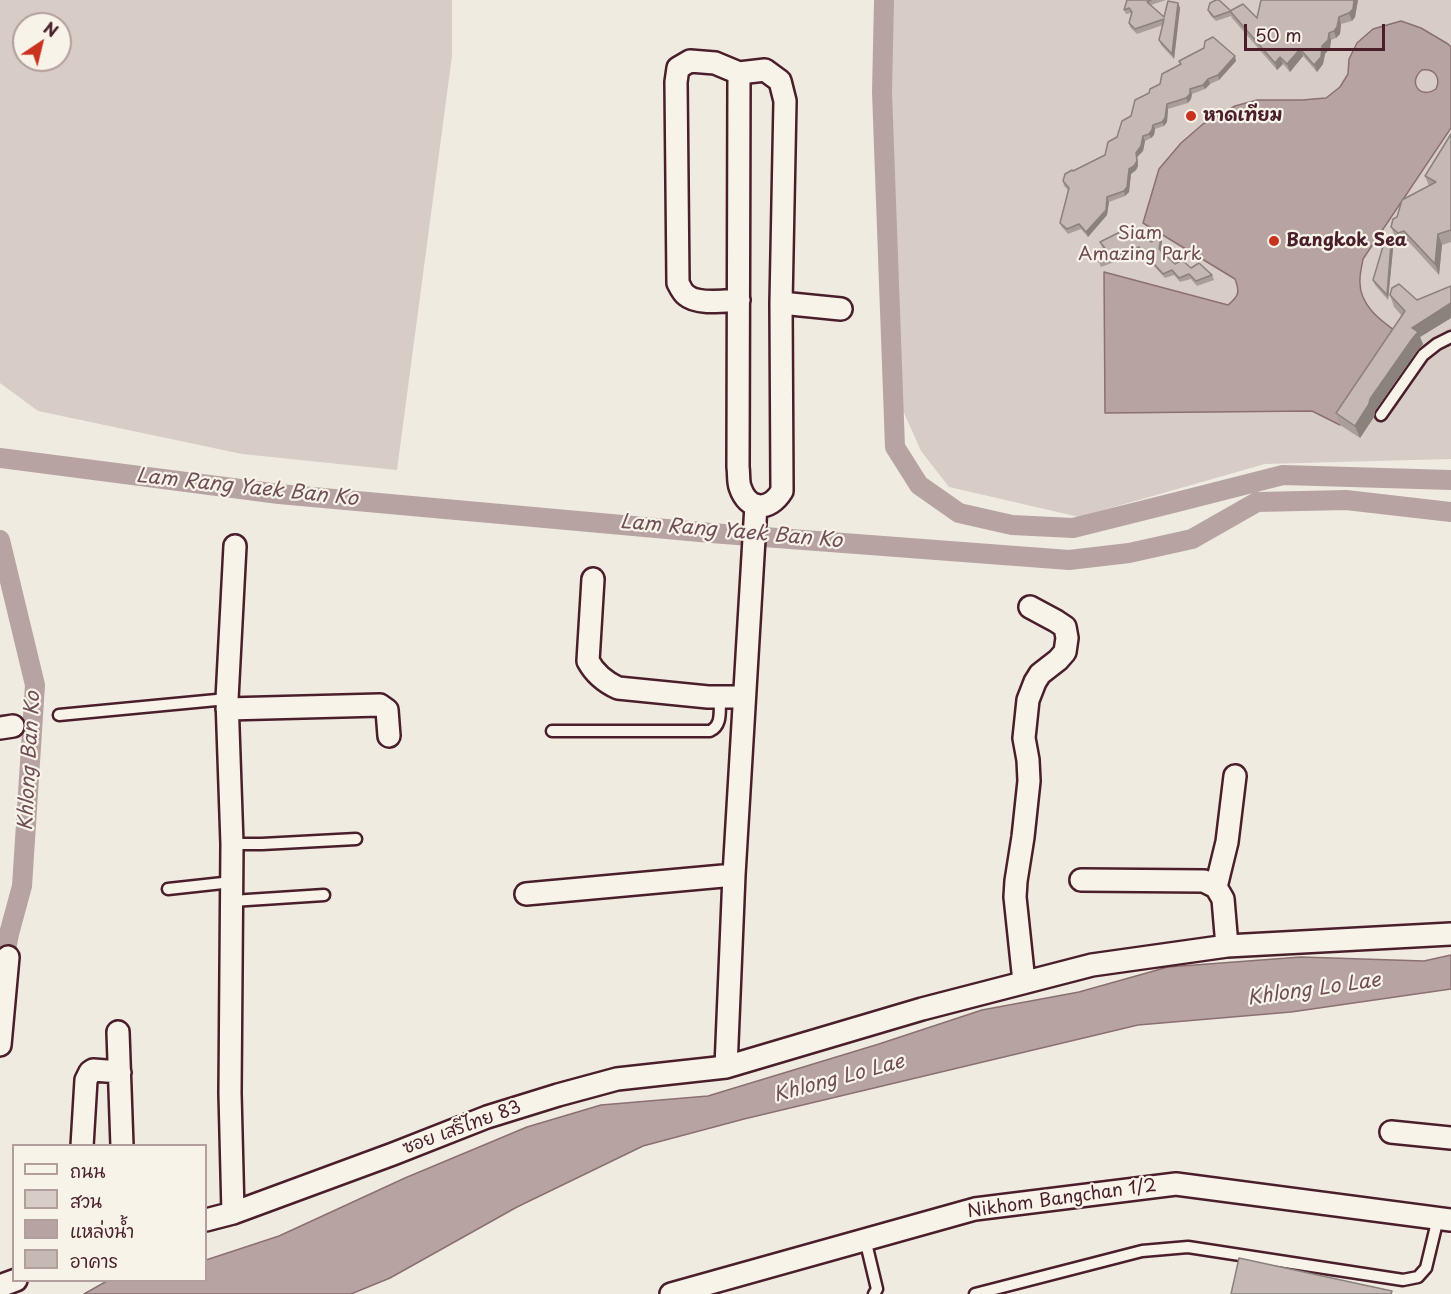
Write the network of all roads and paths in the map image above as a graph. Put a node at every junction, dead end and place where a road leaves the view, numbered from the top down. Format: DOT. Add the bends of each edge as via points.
graph roads {
  1 [pos="740,73"];
  2 [pos="739,300"];
  3 [pos="781,303"];
  4 [pos="842,309"];
  5 [pos="1451,337"];
  6 [pos="1381,415"];
  7 [pos="756,514"];
  8 [pos="236,546"];
  9 [pos="593,579"];
  10 [pos="1030,607"];
  11 [pos="720,697"];
  12 [pos="744,697"];
  13 [pos="227,704"];
  14 [pos="59,715"];
  15 [pos="552,731"];
  16 [pos="389,736"];
  17 [pos="1235,776"];
  18 [pos="356,838"];
  19 [pos="232,844"];
  20 [pos="734,875"];
  21 [pos="1081,880"];
  22 [pos="1216,887"];
  23 [pos="168,889"];
  24 [pos="232,892"];
  25 [pos="324,894"];
  26 [pos="526,894"];
  27 [pos="1451,934"];
  28 [pos="1227,946"];
  29 [pos="8,957"];
  30 [pos="1024,982"];
  31 [pos="118,1032"];
  32 [pos="0,1045"];
  33 [pos="726,1067"];
  34 [pos="120,1072"];
  35 [pos="1391,1132"];
  36 [pos="1451,1138"];
  37 [pos="82,1144"];
  38 [pos="122,1144"];
  39 [pos="233,1212"];
  40 [pos="1445,1219"];
  41 [pos="207,1220"];
  42 [pos="865,1239"];
  43 [pos="677,1293"];
  44 [pos="874,1294"];
  45 [pos="975,1294"];
  1 -- 2 [label="street"];
  1 -- 2 [label="street" via="715,63 690,62 678,68 676,82 678,283 685,295 694,300"];
  1 -- 3 [label="street" via="765,70 780,81 785,101"];
  2 -- 7 [label="street" via="738,467 740,487"];
  3 -- 4 [label="street"];
  3 -- 7 [label="street" via="782,491"];
  5 -- 6 [label="lane" via="1423,356"];
  7 -- 12 [label="street"];
  8 -- 13 [label="street"];
  9 -- 11 [label="street" via="588,661 599,676 618,688"];
  10 -- 30 [label="street" via="1065,627 1067,638 1065,652 1040,674 1028,700 1024,738 1029,781 1015,897"];
  11 -- 12 [label="street"];
  11 -- 15 [label="lane" via="719,724 710,731"];
  12 -- 20 [label="street"];
  13 -- 14 [label="lane"];
  13 -- 16 [label="street" via="380,705 387,711"];
  13 -- 19 [label="street"];
  17 -- 22 [label="street" via="1227,842"];
  18 -- 19 [label="lane"];
  19 -- 24 [label="street"];
  20 -- 26 [label="street"];
  20 -- 33 [label="street"];
  21 -- 22 [label="street" via="1204,881"];
  22 -- 28 [label="street" via="1223,899"];
  23 -- 24 [label="lane"];
  24 -- 25 [label="lane"];
  24 -- 39 [label="street"];
  27 -- 28 [label="street, ซอย เสรีไทย 83"];
  28 -- 30 [label="street, ซอย เสรีไทย 83" via="1092,965"];
  29 -- 32 [label="street"];
  30 -- 33 [label="street, ซอย เสรีไทย 83"];
  31 -- 34 [label="street"];
  33 -- 39 [label="street, ซอย เสรีไทย 83" via="617,1079 558,1095 488,1117"];
  34 -- 37 [label="street" via="93,1070 88,1075"];
  34 -- 38 [label="street"];
  35 -- 36 [label="street"];
  39 -- 41 [label="street, ซอย เสรีไทย 83"];
  40 -- 42 [label="street, Nikhom Bangchan 1/2" via="1176,1184 975,1209"];
  40 -- 45 [label="lane" via="1426,1268 1418,1278 1403,1280 1188,1247 1142,1251"];
  42 -- 43 [label="street, Nikhom Bangchan 1/2"];
  42 -- 44 [label="lane" via="877,1289"];
}
